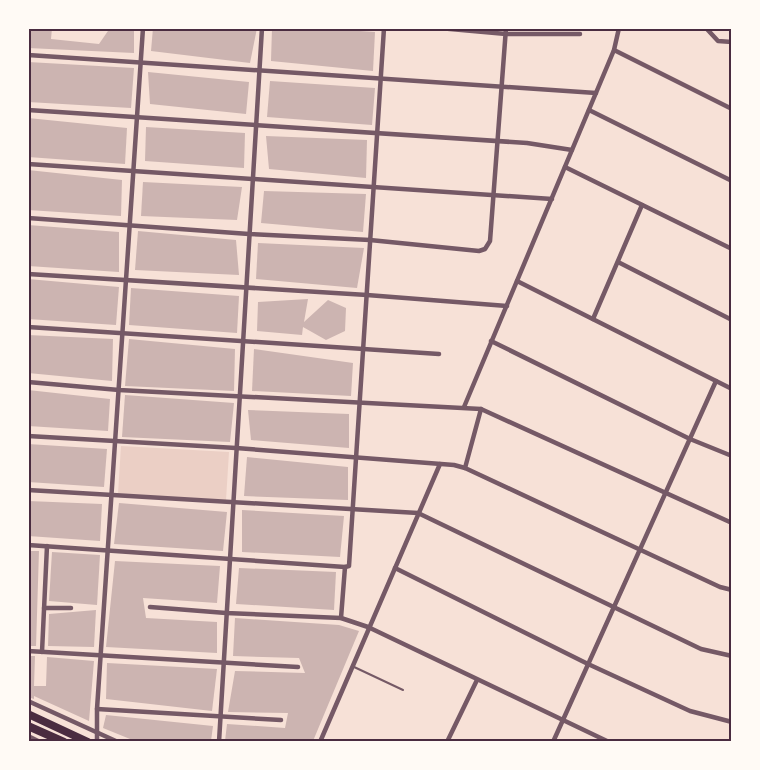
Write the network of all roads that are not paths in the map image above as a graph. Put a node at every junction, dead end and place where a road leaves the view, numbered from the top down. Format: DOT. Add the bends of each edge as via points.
graph roads {
  1 [pos="143,28"];
  2 [pos="262,28"];
  3 [pos="384,28"];
  4 [pos="439,28"];
  5 [pos="619,28"];
  6 [pos="706,28"];
  7 [pos="506,31"];
  8 [pos="580,34"];
  9 [pos="732,42"];
  10 [pos="614,50"];
  11 [pos="28,55"];
  12 [pos="141,63"];
  13 [pos="259,70"];
  14 [pos="381,78"];
  15 [pos="500,86"];
  16 [pos="596,93"];
  17 [pos="732,109"];
  18 [pos="28,110"];
  19 [pos="589,110"];
  20 [pos="137,117"];
  21 [pos="256,125"];
  22 [pos="377,133"];
  23 [pos="497,141"];
  24 [pos="572,150"];
  25 [pos="28,164"];
  26 [pos="565,167"];
  27 [pos="133,172"];
  28 [pos="253,179"];
  29 [pos="732,181"];
  30 [pos="374,186"];
  31 [pos="493,193"];
  32 [pos="552,199"];
  33 [pos="642,205"];
  34 [pos="28,218"];
  35 [pos="129,224"];
  36 [pos="249,234"];
  37 [pos="370,240"];
  38 [pos="732,249"];
  39 [pos="618,262"];
  40 [pos="28,274"];
  41 [pos="126,280"];
  42 [pos="517,281"];
  43 [pos="246,288"];
  44 [pos="367,295"];
  45 [pos="507,306"];
  46 [pos="593,319"];
  47 [pos="732,320"];
  48 [pos="28,327"];
  49 [pos="122,333"];
  50 [pos="243,341"];
  51 [pos="491,341"];
  52 [pos="363,350"];
  53 [pos="439,354"];
  54 [pos="716,381"];
  55 [pos="28,382"];
  56 [pos="732,388"];
  57 [pos="119,390"];
  58 [pos="240,397"];
  59 [pos="360,404"];
  60 [pos="464,407"];
  61 [pos="481,409"];
  62 [pos="28,436"];
  63 [pos="690,439"];
  64 [pos="114,441"];
  65 [pos="236,448"];
  66 [pos="732,456"];
  67 [pos="356,458"];
  68 [pos="440,464"];
  69 [pos="465,468"];
  70 [pos="28,490"];
  71 [pos="665,493"];
  72 [pos="111,495"];
  73 [pos="233,502"];
  74 [pos="353,509"];
  75 [pos="418,513"];
  76 [pos="732,523"];
  77 [pos="28,545"];
  78 [pos="47,546"];
  79 [pos="640,550"];
  80 [pos="107,551"];
  81 [pos="229,559"];
  82 [pos="346,567"];
  83 [pos="394,568"];
  84 [pos="732,590"];
  85 [pos="150,607"];
  86 [pos="44,608"];
  87 [pos="71,608"];
  88 [pos="613,608"];
  89 [pos="226,613"];
  90 [pos="341,618"];
  91 [pos="368,627"];
  92 [pos="28,651"];
  93 [pos="42,652"];
  94 [pos="100,655"];
  95 [pos="732,656"];
  96 [pos="224,664"];
  97 [pos="588,664"];
  98 [pos="352,666"];
  99 [pos="298,667"];
  100 [pos="477,680"];
  101 [pos="403,690"];
  102 [pos="28,701"];
  103 [pos="97,709"];
  104 [pos="28,714"];
  105 [pos="221,717"];
  106 [pos="281,720"];
  107 [pos="562,720"];
  108 [pos="732,723"];
  109 [pos="28,726"];
  110 [pos="96,731"];
  111 [pos="28,736"];
  112 [pos="40,741"];
  113 [pos="64,741"];
  114 [pos="88,741"];
  115 [pos="97,741"];
  116 [pos="118,741"];
  117 [pos="219,741"];
  118 [pos="320,741"];
  119 [pos="447,741"];
  120 [pos="553,741"];
  121 [pos="609,741"];
  1 -- 12 [label="street"];
  2 -- 13 [label="street"];
  3 -- 14 [label="street"];
  4 -- 7 [label="street"];
  5 -- 10 [label="street"];
  6 -- 9 [label="street" via="718,41"];
  7 -- 8 [label="street"];
  7 -- 15 [label="street"];
  10 -- 16 [label="street"];
  10 -- 17 [label="street"];
  11 -- 12 [label="street"];
  12 -- 13 [label="street"];
  12 -- 20 [label="street"];
  13 -- 14 [label="street"];
  13 -- 21 [label="street"];
  14 -- 15 [label="street"];
  14 -- 22 [label="street"];
  15 -- 16 [label="street"];
  15 -- 23 [label="street"];
  16 -- 19 [label="street"];
  18 -- 20 [label="street"];
  19 -- 24 [label="street"];
  19 -- 29 [label="street"];
  20 -- 21 [label="street"];
  20 -- 27 [label="street"];
  21 -- 22 [label="street"];
  21 -- 28 [label="street"];
  22 -- 23 [label="street"];
  22 -- 30 [label="street"];
  23 -- 24 [label="street"];
  23 -- 31 [label="street"];
  24 -- 26 [label="street"];
  25 -- 27 [label="street"];
  26 -- 32 [label="street"];
  26 -- 33 [label="street"];
  27 -- 28 [label="street"];
  27 -- 35 [label="street"];
  28 -- 30 [label="street"];
  28 -- 36 [label="street"];
  30 -- 31 [label="street"];
  30 -- 37 [label="street"];
  31 -- 32 [label="street"];
  31 -- 37 [label="street" via="490,241 479,250"];
  32 -- 42 [label="street"];
  33 -- 38 [label="street"];
  33 -- 39 [label="street"];
  34 -- 35 [label="street"];
  35 -- 36 [label="street"];
  35 -- 41 [label="street"];
  36 -- 37 [label="street"];
  36 -- 43 [label="street"];
  37 -- 44 [label="street"];
  39 -- 46 [label="street"];
  39 -- 47 [label="street"];
  40 -- 41 [label="street"];
  41 -- 43 [label="street"];
  41 -- 49 [label="street"];
  42 -- 45 [label="street"];
  42 -- 46 [label="street"];
  43 -- 44 [label="street"];
  43 -- 50 [label="street"];
  44 -- 45 [label="street"];
  44 -- 52 [label="street"];
  45 -- 51 [label="street"];
  46 -- 54 [label="street"];
  48 -- 49 [label="street"];
  49 -- 50 [label="street"];
  49 -- 57 [label="street"];
  50 -- 52 [label="street"];
  50 -- 58 [label="street"];
  51 -- 60 [label="street"];
  51 -- 63 [label="street"];
  52 -- 53 [label="street"];
  52 -- 59 [label="street"];
  54 -- 56 [label="street"];
  54 -- 63 [label="street"];
  55 -- 57 [label="street"];
  57 -- 58 [label="street"];
  57 -- 64 [label="street"];
  58 -- 59 [label="street"];
  58 -- 65 [label="street"];
  59 -- 60 [label="street"];
  59 -- 67 [label="street"];
  60 -- 61 [label="street"];
  61 -- 69 [label="street"];
  61 -- 71 [label="street"];
  62 -- 64 [label="street"];
  63 -- 66 [label="street"];
  63 -- 71 [label="street"];
  64 -- 65 [label="street"];
  64 -- 72 [label="street"];
  65 -- 67 [label="street"];
  65 -- 73 [label="street"];
  67 -- 68 [label="street"];
  67 -- 74 [label="street"];
  68 -- 69 [label="street"];
  68 -- 75 [label="street"];
  69 -- 79 [label="street"];
  70 -- 72 [label="street"];
  71 -- 76 [label="street"];
  71 -- 79 [label="street"];
  72 -- 73 [label="street"];
  72 -- 80 [label="street"];
  73 -- 74 [label="street"];
  73 -- 81 [label="street"];
  74 -- 75 [label="street"];
  74 -- 82 [label="street" via="350,563"];
  75 -- 83 [label="street"];
  75 -- 88 [label="street"];
  77 -- 78 [label="street"];
  78 -- 80 [label="street"];
  78 -- 86 [label="street"];
  79 -- 84 [label="street"];
  79 -- 88 [label="street"];
  80 -- 81 [label="street"];
  80 -- 94 [label="street"];
  81 -- 82 [label="street"];
  81 -- 89 [label="street"];
  82 -- 90 [label="street"];
  83 -- 91 [label="street"];
  83 -- 97 [label="street"];
  85 -- 89 [label="street"];
  86 -- 87 [label="street"];
  86 -- 93 [label="street"];
  88 -- 95 [label="street" via="701,649"];
  88 -- 97 [label="street"];
  89 -- 90 [label="street"];
  89 -- 96 [label="street"];
  90 -- 91 [label="street"];
  91 -- 98 [label="street"];
  91 -- 100 [label="street"];
  92 -- 93 [label="street"];
  93 -- 94 [label="street"];
  94 -- 96 [label="street"];
  94 -- 103 [label="street"];
  96 -- 99 [label="street"];
  96 -- 105 [label="street"];
  97 -- 107 [label="street"];
  97 -- 108 [label="street" via="690,711"];
  98 -- 101 [label="lane"];
  98 -- 118 [label="street"];
  100 -- 107 [label="street"];
  100 -- 119 [label="street"];
  102 -- 110 [label="street"];
  103 -- 105 [label="street"];
  103 -- 110 [label="street"];
  104 -- 114 [label="highway"];
  105 -- 106 [label="street"];
  105 -- 117 [label="street"];
  107 -- 120 [label="street"];
  107 -- 121 [label="street"];
  109 -- 113 [label="highway"];
  110 -- 115 [label="street"];
  110 -- 116 [label="street"];
  111 -- 112 [label="street"];
}
